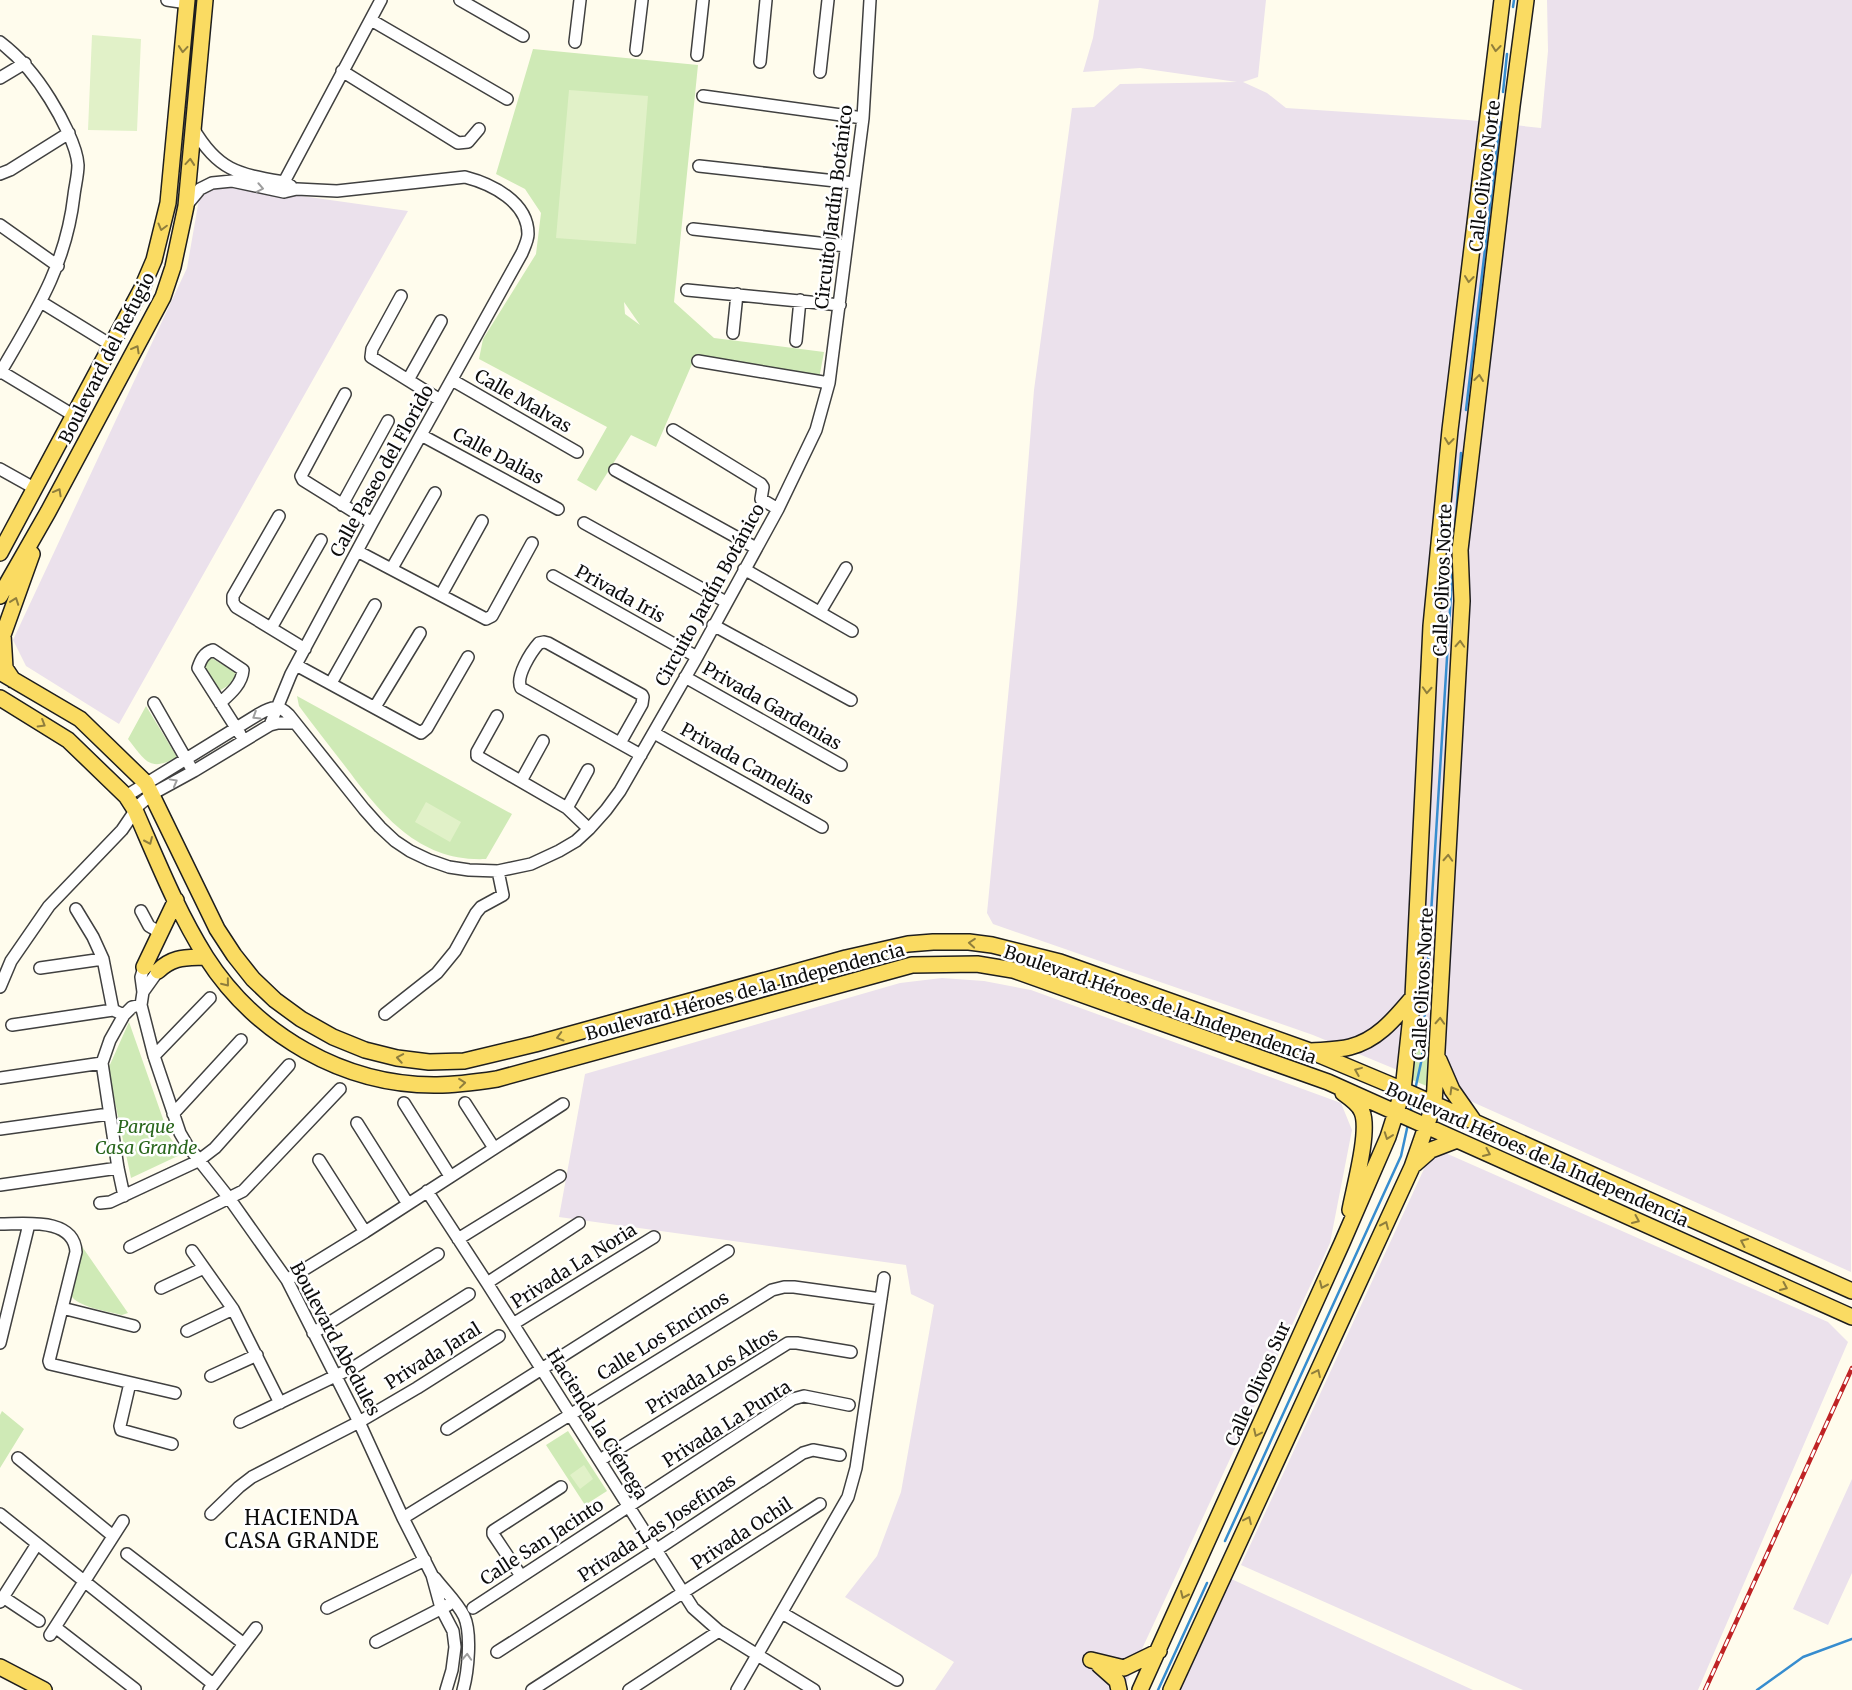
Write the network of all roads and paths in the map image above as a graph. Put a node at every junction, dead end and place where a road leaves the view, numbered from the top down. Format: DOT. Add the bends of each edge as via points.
graph roads {
  1 [pos="167,0"];
  2 [pos="205,0"];
  3 [pos="381,0"];
  4 [pos="460,0"];
  5 [pos="580,0"];
  6 [pos="642,0"];
  7 [pos="704,0"];
  8 [pos="766,0"];
  9 [pos="828,0"];
  10 [pos="870,0"];
  11 [pos="1502,0"];
  12 [pos="1526,0"];
  13 [pos="187,2"];
  14 [pos="370,20"];
  15 [pos="523,36"];
  16 [pos="0,42"];
  17 [pos="575,42"];
  18 [pos="636,50"];
  19 [pos="697,55"];
  20 [pos="760,62"];
  21 [pos="25,63"];
  22 [pos="342,71"];
  23 [pos="820,72"];
  24 [pos="0,78"];
  25 [pos="703,96"];
  26 [pos="506,99"];
  27 [pos="863,118"];
  28 [pos="193,128"];
  29 [pos="479,129"];
  30 [pos="69,133"];
  31 [pos="699,166"];
  32 [pos="0,174"];
  33 [pos="233,176"];
  34 [pos="854,183"];
  35 [pos="284,187"];
  36 [pos="186,206"];
  37 [pos="0,225"];
  38 [pos="693,229"];
  39 [pos="846,246"];
  40 [pos="58,266"];
  41 [pos="687,290"];
  42 [pos="736,294"];
  43 [pos="401,296"];
  44 [pos="800,300"];
  45 [pos="41,302"];
  46 [pos="840,304"];
  47 [pos="441,322"];
  48 [pos="733,333"];
  49 [pos="796,341"];
  50 [pos="111,345"];
  51 [pos="698,361"];
  52 [pos="0,372"];
  53 [pos="408,380"];
  54 [pos="452,380"];
  55 [pos="829,383"];
  56 [pos="345,394"];
  57 [pos="440,400"];
  58 [pos="73,415"];
  59 [pos="388,421"];
  60 [pos="673,430"];
  61 [pos="421,435"];
  62 [pos="578,452"];
  63 [pos="0,469"];
  64 [pos="615,470"];
  65 [pos="34,488"];
  66 [pos="435,493"];
  67 [pos="342,506"];
  68 [pos="558,509"];
  69 [pos="778,509"];
  70 [pos="48,512"];
  71 [pos="279,516"];
  72 [pos="482,521"];
  73 [pos="372,523"];
  74 [pos="584,523"];
  75 [pos="321,540"];
  76 [pos="532,543"];
  77 [pos="756,548"];
  78 [pos="357,551"];
  79 [pos="0,553"];
  80 [pos="392,568"];
  81 [pos="846,568"];
  82 [pos="744,569"];
  83 [pos="553,576"];
  84 [pos="441,595"];
  85 [pos="0,596"];
  86 [pos="726,602"];
  87 [pos="375,605"];
  88 [pos="820,612"];
  89 [pos="713,625"];
  90 [pos="271,628"];
  91 [pos="852,631"];
  92 [pos="420,633"];
  93 [pos="305,649"];
  94 [pos="468,657"];
  95 [pos="696,657"];
  96 [pos="296,665"];
  97 [pos="6,676"];
  98 [pos="685,677"];
  99 [pos="331,683"];
  100 [pos="0,698"];
  101 [pos="851,700"];
  102 [pos="154,703"];
  103 [pos="220,703"];
  104 [pos="277,707"];
  105 [pos="375,707"];
  106 [pos="497,716"];
  107 [pos="295,723"];
  108 [pos="270,725"];
  109 [pos="236,729"];
  110 [pos="654,733"];
  111 [pos="244,741"];
  112 [pos="543,741"];
  113 [pos="620,742"];
  114 [pos="641,755"];
  115 [pos="187,759"];
  116 [pos="841,765"];
  117 [pos="588,770"];
  118 [pos="194,771"];
  119 [pos="521,781"];
  120 [pos="149,788"];
  121 [pos="126,796"];
  122 [pos="567,808"];
  123 [pos="136,810"];
  124 [pos="822,827"];
  125 [pos="589,830"];
  126 [pos="498,871"];
  127 [pos="176,900"];
  128 [pos="76,909"];
  129 [pos="141,911"];
  130 [pos="161,933"];
  131 [pos="908,944"];
  132 [pos="206,957"];
  133 [pos="103,959"];
  134 [pos="40,968"];
  135 [pos="151,969"];
  136 [pos="868,978"];
  137 [pos="0,987"];
  138 [pos="1413,997"];
  139 [pos="210,998"];
  140 [pos="141,1005"];
  141 [pos="118,1012"];
  142 [pos="385,1014"];
  143 [pos="12,1025"];
  144 [pos="241,1040"];
  145 [pos="1310,1052"];
  146 [pos="154,1056"];
  147 [pos="1438,1056"];
  148 [pos="102,1063"];
  149 [pos="289,1064"];
  150 [pos="0,1078"];
  151 [pos="1328,1082"];
  152 [pos="340,1089"];
  153 [pos="1403,1090"];
  154 [pos="465,1103"];
  155 [pos="404,1104"];
  156 [pos="563,1104"];
  157 [pos="1434,1104"];
  158 [pos="1396,1111"];
  159 [pos="109,1114"];
  160 [pos="173,1114"];
  161 [pos="1474,1122"];
  162 [pos="357,1123"];
  163 [pos="1427,1126"];
  164 [pos="0,1129"];
  165 [pos="1457,1140"];
  166 [pos="494,1148"];
  167 [pos="319,1160"];
  168 [pos="198,1161"];
  169 [pos="1412,1167"];
  170 [pos="118,1168"];
  171 [pos="450,1176"];
  172 [pos="560,1176"];
  173 [pos="0,1185"];
  174 [pos="427,1191"];
  175 [pos="124,1196"];
  176 [pos="229,1198"];
  177 [pos="100,1203"];
  178 [pos="408,1204"];
  179 [pos="579,1223"];
  180 [pos="0,1224"];
  181 [pos="28,1224"];
  182 [pos="365,1232"];
  183 [pos="654,1237"];
  184 [pos="458,1238"];
  185 [pos="1342,1243"];
  186 [pos="130,1247"];
  187 [pos="192,1251"];
  188 [pos="728,1251"];
  189 [pos="438,1254"];
  190 [pos="204,1268"];
  191 [pos="884,1278"];
  192 [pos="287,1280"];
  193 [pos="487,1283"];
  194 [pos="161,1288"];
  195 [pos="1852,1290"];
  196 [pos="469,1294"];
  197 [pos="881,1299"];
  198 [pos="62,1308"];
  199 [pos="233,1310"];
  200 [pos="1852,1317"];
  201 [pos="513,1324"];
  202 [pos="134,1326"];
  203 [pos="187,1331"];
  204 [pos="313,1333"];
  205 [pos="499,1336"];
  206 [pos="0,1343"];
  207 [pos="851,1352"];
  208 [pos="257,1355"];
  209 [pos="542,1369"];
  210 [pos="212,1376"];
  211 [pos="335,1376"];
  212 [pos="130,1383"];
  213 [pos="175,1392"];
  214 [pos="280,1403"];
  215 [pos="849,1405"];
  216 [pos="570,1415"];
  217 [pos="240,1422"];
  218 [pos="359,1422"];
  219 [pos="447,1429"];
  220 [pos="172,1444"];
  221 [pos="840,1455"];
  222 [pos="18,1458"];
  223 [pos="600,1460"];
  224 [pos="561,1487"];
  225 [pos="820,1504"];
  226 [pos="629,1506"];
  227 [pos="0,1514"];
  228 [pos="211,1514"];
  229 [pos="404,1518"];
  230 [pos="123,1521"];
  231 [pos="113,1536"];
  232 [pos="37,1544"];
  233 [pos="656,1550"];
  234 [pos="127,1554"];
  235 [pos="425,1560"];
  236 [pos="432,1575"];
  237 [pos="521,1576"];
  238 [pos="84,1582"];
  239 [pos="683,1593"];
  240 [pos="2,1599"];
  241 [pos="454,1602"];
  242 [pos="327,1608"];
  243 [pos="441,1608"];
  244 [pos="473,1608"];
  245 [pos="782,1613"];
  246 [pos="40,1621"];
  247 [pos="256,1628"];
  248 [pos="719,1631"];
  249 [pos="376,1642"];
  250 [pos="244,1644"];
  251 [pos="1159,1651"];
  252 [pos="497,1652"];
  253 [pos="757,1656"];
  254 [pos="0,1667"];
  255 [pos="897,1680"];
  256 [pos="1120,1680"];
  257 [pos="211,1687"];
  258 [pos="135,1689"];
  259 [pos="44,1690"];
  260 [pos="446,1690"];
  261 [pos="463,1690"];
  262 [pos="532,1690"];
  263 [pos="629,1690"];
  264 [pos="737,1690"];
  265 [pos="814,1690"];
  266 [pos="1140,1690"];
  267 [pos="1171,1690"];
  1 -- 13 [label="street"];
  2 -- 28 [label="main road, Boulevard del Refugio"];
  3 -- 14 [label="street"];
  4 -- 15 [label="street"];
  5 -- 17 [label="street"];
  6 -- 18 [label="street"];
  7 -- 19 [label="street"];
  8 -- 20 [label="street"];
  9 -- 23 [label="street"];
  10 -- 27 [label="street, Circuito Jardín Botánico"];
  11 -- 138 [label="main road, Calle Olivos Norte, one-way" via="1450,430 1431,626"];
  147 -- 12 [label="main road, Calle Olivos Norte, one-way" via="1462,601 1460,550"];
  13 -- 50 [label="main road, Boulevard del Refugio, one-way" via="168,203 154,260"];
  14 -- 22 [label="street"];
  14 -- 26 [label="street"];
  16 -- 21 [label="street"];
  21 -- 24 [label="street"];
  21 -- 30 [label="street" via="62,117"];
  22 -- 29 [label="street" via="458,142 468,142"];
  22 -- 35 [label="street"];
  25 -- 27 [label="street"];
  27 -- 34 [label="street, Circuito Jardín Botánico"];
  28 -- 33 [label="street" via="210,153"];
  36 -- 28 [label="main road, Boulevard del Refugio, one-way"];
  30 -- 32 [label="street"];
  30 -- 40 [label="street" via="78,164 71,221"];
  31 -- 34 [label="street"];
  33 -- 35 [label="street"];
  33 -- 36 [label="street" via="200,188"];
  34 -- 39 [label="street, Circuito Jardín Botánico"];
  35 -- 54 [label="street, Calle Paseo del Florido" via="337,191 465,177 496,189 522,211 528,236 522,253"];
  70 -- 36 [label="main road, Boulevard del Refugio, one-way" via="163,296 173,267"];
  37 -- 40 [label="street"];
  38 -- 39 [label="street"];
  39 -- 46 [label="street, Circuito Jardín Botánico"];
  40 -- 45 [label="street"];
  41 -- 42 [label="street"];
  42 -- 44 [label="street"];
  42 -- 48 [label="street"];
  43 -- 53 [label="street" via="372,349 371,357"];
  44 -- 46 [label="street"];
  44 -- 49 [label="street"];
  45 -- 50 [label="street"];
  45 -- 52 [label="street"];
  46 -- 55 [label="street, Circuito Jardín Botánico"];
  47 -- 53 [label="street"];
  50 -- 58 [label="main road, Boulevard del Refugio"];
  51 -- 55 [label="street"];
  52 -- 58 [label="street"];
  53 -- 57 [label="street"];
  54 -- 57 [label="street, Calle Paseo del Florido"];
  54 -- 62 [label="street, Calle Malvas"];
  55 -- 69 [label="street, Circuito Jardín Botánico" via="816,430"];
  56 -- 67 [label="street" via="301,476"];
  57 -- 61 [label="street, Calle Paseo del Florido"];
  58 -- 65 [label="main road, Boulevard del Refugio"];
  59 -- 67 [label="street"];
  60 -- 69 [label="street" via="762,485 761,499"];
  61 -- 68 [label="street, Calle Dalias"];
  61 -- 73 [label="street, Calle Paseo del Florido"];
  63 -- 65 [label="street"];
  64 -- 77 [label="street"];
  65 -- 79 [label="main road, Boulevard del Refugio"];
  66 -- 80 [label="street"];
  67 -- 73 [label="street"];
  69 -- 77 [label="street, Circuito Jardín Botánico"];
  70 -- 85 [label="main road, Boulevard del Refugio"];
  97 -- 70 [label="main road, one-way" via="2,635"];
  71 -- 90 [label="street" via="233,596 236,607"];
  72 -- 84 [label="street"];
  73 -- 78 [label="street, Calle Paseo del Florido"];
  74 -- 86 [label="street"];
  75 -- 90 [label="street"];
  76 -- 84 [label="street" via="488,619"];
  77 -- 82 [label="street, Circuito Jardín Botánico"];
  78 -- 80 [label="street"];
  78 -- 93 [label="street, Calle Paseo del Florido"];
  80 -- 84 [label="street"];
  81 -- 88 [label="street"];
  82 -- 86 [label="street, Circuito Jardín Botánico"];
  82 -- 88 [label="street"];
  83 -- 95 [label="street, Privada Iris"];
  86 -- 89 [label="street, Circuito Jardín Botánico"];
  87 -- 99 [label="street"];
  88 -- 91 [label="street"];
  89 -- 95 [label="street, Circuito Jardín Botánico"];
  89 -- 101 [label="street"];
  90 -- 93 [label="street"];
  92 -- 105 [label="street"];
  93 -- 96 [label="street, Calle Paseo del Florido"];
  94 -- 105 [label="street" via="423,732"];
  95 -- 98 [label="street, Circuito Jardín Botánico"];
  96 -- 99 [label="street"];
  96 -- 104 [label="street, Calle Paseo del Florido"];
  97 -- 120 [label="main road, Boulevard Héroes de la Independencia" via="80,719"];
  98 -- 110 [label="street, Circuito Jardín Botánico"];
  98 -- 116 [label="street, Privada Gardenias"];
  99 -- 105 [label="street"];
  100 -- 121 [label="main road, Boulevard Héroes de la Independencia, one-way" via="68,740"];
  102 -- 115 [label="street"];
  103 -- 103 [label="street" via="239,683 243,670 213,650 201,659 198,668"];
  103 -- 109 [label="street"];
  104 -- 107 [label="street, Circuito Jardín Botánico"];
  104 -- 108 [label="street, Calle Paseo del Florido"];
  104 -- 109 [label="street, one-way"];
  106 -- 119 [label="street" via="477,756"];
  107 -- 108 [label="street"];
  107 -- 126 [label="street, Circuito Jardín Botánico" via="364,809 395,841 410,851 449,867"];
  108 -- 111 [label="street"];
  109 -- 111 [label="street"];
  109 -- 115 [label="street"];
  110 -- 114 [label="street, Circuito Jardín Botánico"];
  110 -- 124 [label="street, Privada Camelias"];
  111 -- 118 [label="street"];
  112 -- 119 [label="street"];
  113 -- 113 [label="street" via="643,697 544,642 537,646 521,672 521,688"];
  113 -- 114 [label="street"];
  114 -- 125 [label="street, Circuito Jardín Botánico" via="620,790"];
  115 -- 118 [label="street"];
  115 -- 120 [label="street"];
  117 -- 122 [label="street"];
  120 -- 118 [label="street, one-way"];
  119 -- 122 [label="street"];
  120 -- 121 [label="street"];
  120 -- 123 [label="street"];
  131 -- 120 [label="main road, Boulevard Héroes de la Independencia, one-way" via="492,1055 438,1062 397,1058 365,1050 325,1033 275,1000 253,979 216,929"];
  121 -- 123 [label="main road, Boulevard Héroes de la Independencia"];
  122 -- 125 [label="street"];
  123 -- 127 [label="main road, Boulevard Héroes de la Independencia, one-way"];
  123 -- 137 [label="street" via="116,836 49,906 11,961"];
  125 -- 126 [label="street, Circuito Jardín Botánico" via="546,858"];
  126 -- 142 [label="street" via="503,895 481,907 437,973"];
  127 -- 130 [label="main road"];
  127 -- 132 [label="main road, Boulevard Héroes de la Independencia"];
  128 -- 133 [label="street"];
  129 -- 130 [label="street" via="149,926"];
  130 -- 135 [label="main road"];
  131 -- 136 [label="main road" via="872,962"];
  145 -- 131 [label="main road, Boulevard Héroes de la Independencia, one-way" via="1124,984 1025,952 969,942"];
  132 -- 135 [label="main road" via="175,959"];
  132 -- 136 [label="main road, Boulevard Héroes de la Independencia, one-way" via="249,1009 277,1033 318,1058 348,1071 384,1080 436,1086 506,1077"];
  133 -- 134 [label="street"];
  133 -- 141 [label="street"];
  135 -- 140 [label="street, Boulevard Abedules"];
  136 -- 151 [label="main road, Boulevard Héroes de la Independencia" via="912,965 977,964 1013,970"];
  138 -- 145 [label="main road" via="1393,1020 1366,1041 1349,1047"];
  138 -- 153 [label="main road, Calle Olivos Norte"];
  139 -- 146 [label="street"];
  140 -- 141 [label="street"];
  140 -- 146 [label="street, Boulevard Abedules"];
  141 -- 143 [label="street"];
  141 -- 148 [label="street"];
  144 -- 160 [label="street"];
  153 -- 145 [label="main road, Boulevard Héroes de la Independencia, one-way"];
  146 -- 160 [label="street, Boulevard Abedules"];
  147 -- 157 [label="main road, Calle Olivos Norte"];
  161 -- 147 [label="main road, one-way" via="1452,1090"];
  148 -- 150 [label="street"];
  148 -- 159 [label="street"];
  149 -- 168 [label="street" via="215,1148"];
  151 -- 158 [label="main road, Boulevard Héroes de la Independencia"];
  151 -- 185 [label="main road" via="1354,1102 1365,1122"];
  152 -- 176 [label="street" via="250,1185"];
  153 -- 157 [label="main road, Boulevard Héroes de la Independencia"];
  153 -- 158 [label="main road, Calle Olivos Sur"];
  154 -- 166 [label="street"];
  155 -- 171 [label="street"];
  156 -- 166 [label="street"];
  157 -- 161 [label="main road, Boulevard Héroes de la Independencia"];
  157 -- 163 [label="main road"];
  158 -- 163 [label="main road, Boulevard Héroes de la Independencia"];
  158 -- 185 [label="main road, Calle Olivos Sur, one-way"];
  159 -- 164 [label="street"];
  159 -- 170 [label="street"];
  160 -- 168 [label="street, Boulevard Abedules" via="180,1133"];
  195 -- 161 [label="main road, Boulevard Héroes de la Independencia, one-way"];
  162 -- 178 [label="street"];
  163 -- 165 [label="main road, Boulevard Héroes de la Independencia"];
  163 -- 169 [label="main road"];
  165 -- 169 [label="main road" via="1431,1150"];
  165 -- 200 [label="main road, Boulevard Héroes de la Independencia, one-way"];
  166 -- 171 [label="street"];
  167 -- 182 [label="street"];
  168 -- 175 [label="street"];
  168 -- 176 [label="street, Boulevard Abedules"];
  267 -- 169 [label="main road, one-way"];
  170 -- 173 [label="street"];
  170 -- 175 [label="street"];
  171 -- 174 [label="street"];
  172 -- 184 [label="street"];
  174 -- 178 [label="street"];
  174 -- 184 [label="street, Hacienda la Ciénega"];
  175 -- 177 [label="street"];
  176 -- 186 [label="street"];
  176 -- 192 [label="street, Boulevard Abedules"];
  178 -- 182 [label="street"];
  179 -- 193 [label="street"];
  180 -- 181 [label="street"];
  181 -- 198 [label="street" via="57,1226 66,1230 76,1244"];
  181 -- 206 [label="street"];
  182 -- 192 [label="street"];
  183 -- 201 [label="street, Privada La Noria"];
  184 -- 193 [label="street, Hacienda la Ciénega"];
  185 -- 251 [label="main road, Calle Olivos Sur, one-way"];
  187 -- 190 [label="street"];
  188 -- 209 [label="street"];
  189 -- 204 [label="street"];
  190 -- 194 [label="street"];
  190 -- 199 [label="street"];
  191 -- 197 [label="street"];
  192 -- 204 [label="street, Boulevard Abedules"];
  193 -- 201 [label="street, Hacienda la Ciénega"];
  196 -- 211 [label="street" via="372,1357"];
  197 -- 216 [label="street, Calle Los Encinos" via="794,1287 772,1290"];
  197 -- 245 [label="street" via="853,1483 842,1511"];
  198 -- 202 [label="street"];
  198 -- 212 [label="street" via="50,1361 52,1365"];
  199 -- 203 [label="street"];
  199 -- 208 [label="street"];
  201 -- 209 [label="street, Hacienda la Ciénega"];
  204 -- 211 [label="street, Boulevard Abedules"];
  205 -- 218 [label="street, Privada Jaral"];
  207 -- 223 [label="street, Privada Los Altos" via="788,1343"];
  208 -- 210 [label="street"];
  208 -- 214 [label="street"];
  209 -- 216 [label="street, Hacienda la Ciénega"];
  209 -- 219 [label="street"];
  211 -- 214 [label="street"];
  211 -- 218 [label="street, Boulevard Abedules"];
  212 -- 213 [label="street"];
  212 -- 220 [label="street" via="120,1430"];
  214 -- 217 [label="street"];
  215 -- 226 [label="street, Privada La Punta" via="798,1397"];
  216 -- 223 [label="street, Hacienda la Ciénega"];
  216 -- 229 [label="street, Calle Los Encinos"];
  218 -- 228 [label="street, Privada Jaral" via="252,1477"];
  218 -- 229 [label="street, Boulevard Abedules"];
  221 -- 233 [label="street, Privada Las Josefinas" via="808,1450"];
  222 -- 231 [label="street"];
  223 -- 226 [label="street, Hacienda la Ciénega"];
  224 -- 237 [label="street" via="493,1532"];
  225 -- 239 [label="street, Privada Ochil"];
  226 -- 233 [label="street, Hacienda la Ciénega"];
  226 -- 237 [label="street, Calle San Jacinto"];
  227 -- 232 [label="street"];
  229 -- 235 [label="street, Boulevard Abedules"];
  230 -- 231 [label="street"];
  231 -- 238 [label="street"];
  232 -- 238 [label="street"];
  232 -- 240 [label="street"];
  233 -- 239 [label="street, Hacienda la Ciénega"];
  233 -- 252 [label="street, Privada Las Josefinas"];
  234 -- 250 [label="street"];
  235 -- 236 [label="street, Boulevard Abedules"];
  235 -- 242 [label="street"];
  236 -- 241 [label="street, Boulevard Abedules"];
  236 -- 243 [label="street, Boulevard Abedules"];
  237 -- 244 [label="street, Calle San Jacinto"];
  238 -- 257 [label="street"];
  238 -- 258 [label="street" via="53,1631"];
  239 -- 248 [label="street, Hacienda la Ciénega" via="693,1608"];
  239 -- 262 [label="street, Privada Ochil"];
  240 -- 246 [label="street"];
  241 -- 243 [label="street"];
  261 -- 241 [label="street, Boulevard Abedules, one-way" via="468,1654 467,1624"];
  243 -- 249 [label="street"];
  243 -- 260 [label="street, Boulevard Abedules" via="452,1627 455,1647"];
  245 -- 253 [label="street"];
  245 -- 255 [label="street"];
  247 -- 250 [label="street"];
  248 -- 253 [label="street, Hacienda la Ciénega"];
  248 -- 263 [label="street"];
  250 -- 257 [label="street"];
  251 -- 256 [label="main road"];
  251 -- 266 [label="main road, Calle Olivos Sur"];
  253 -- 264 [label="street"];
  253 -- 265 [label="street, Hacienda la Ciénega"];
  254 -- 259 [label="main road"];
}
